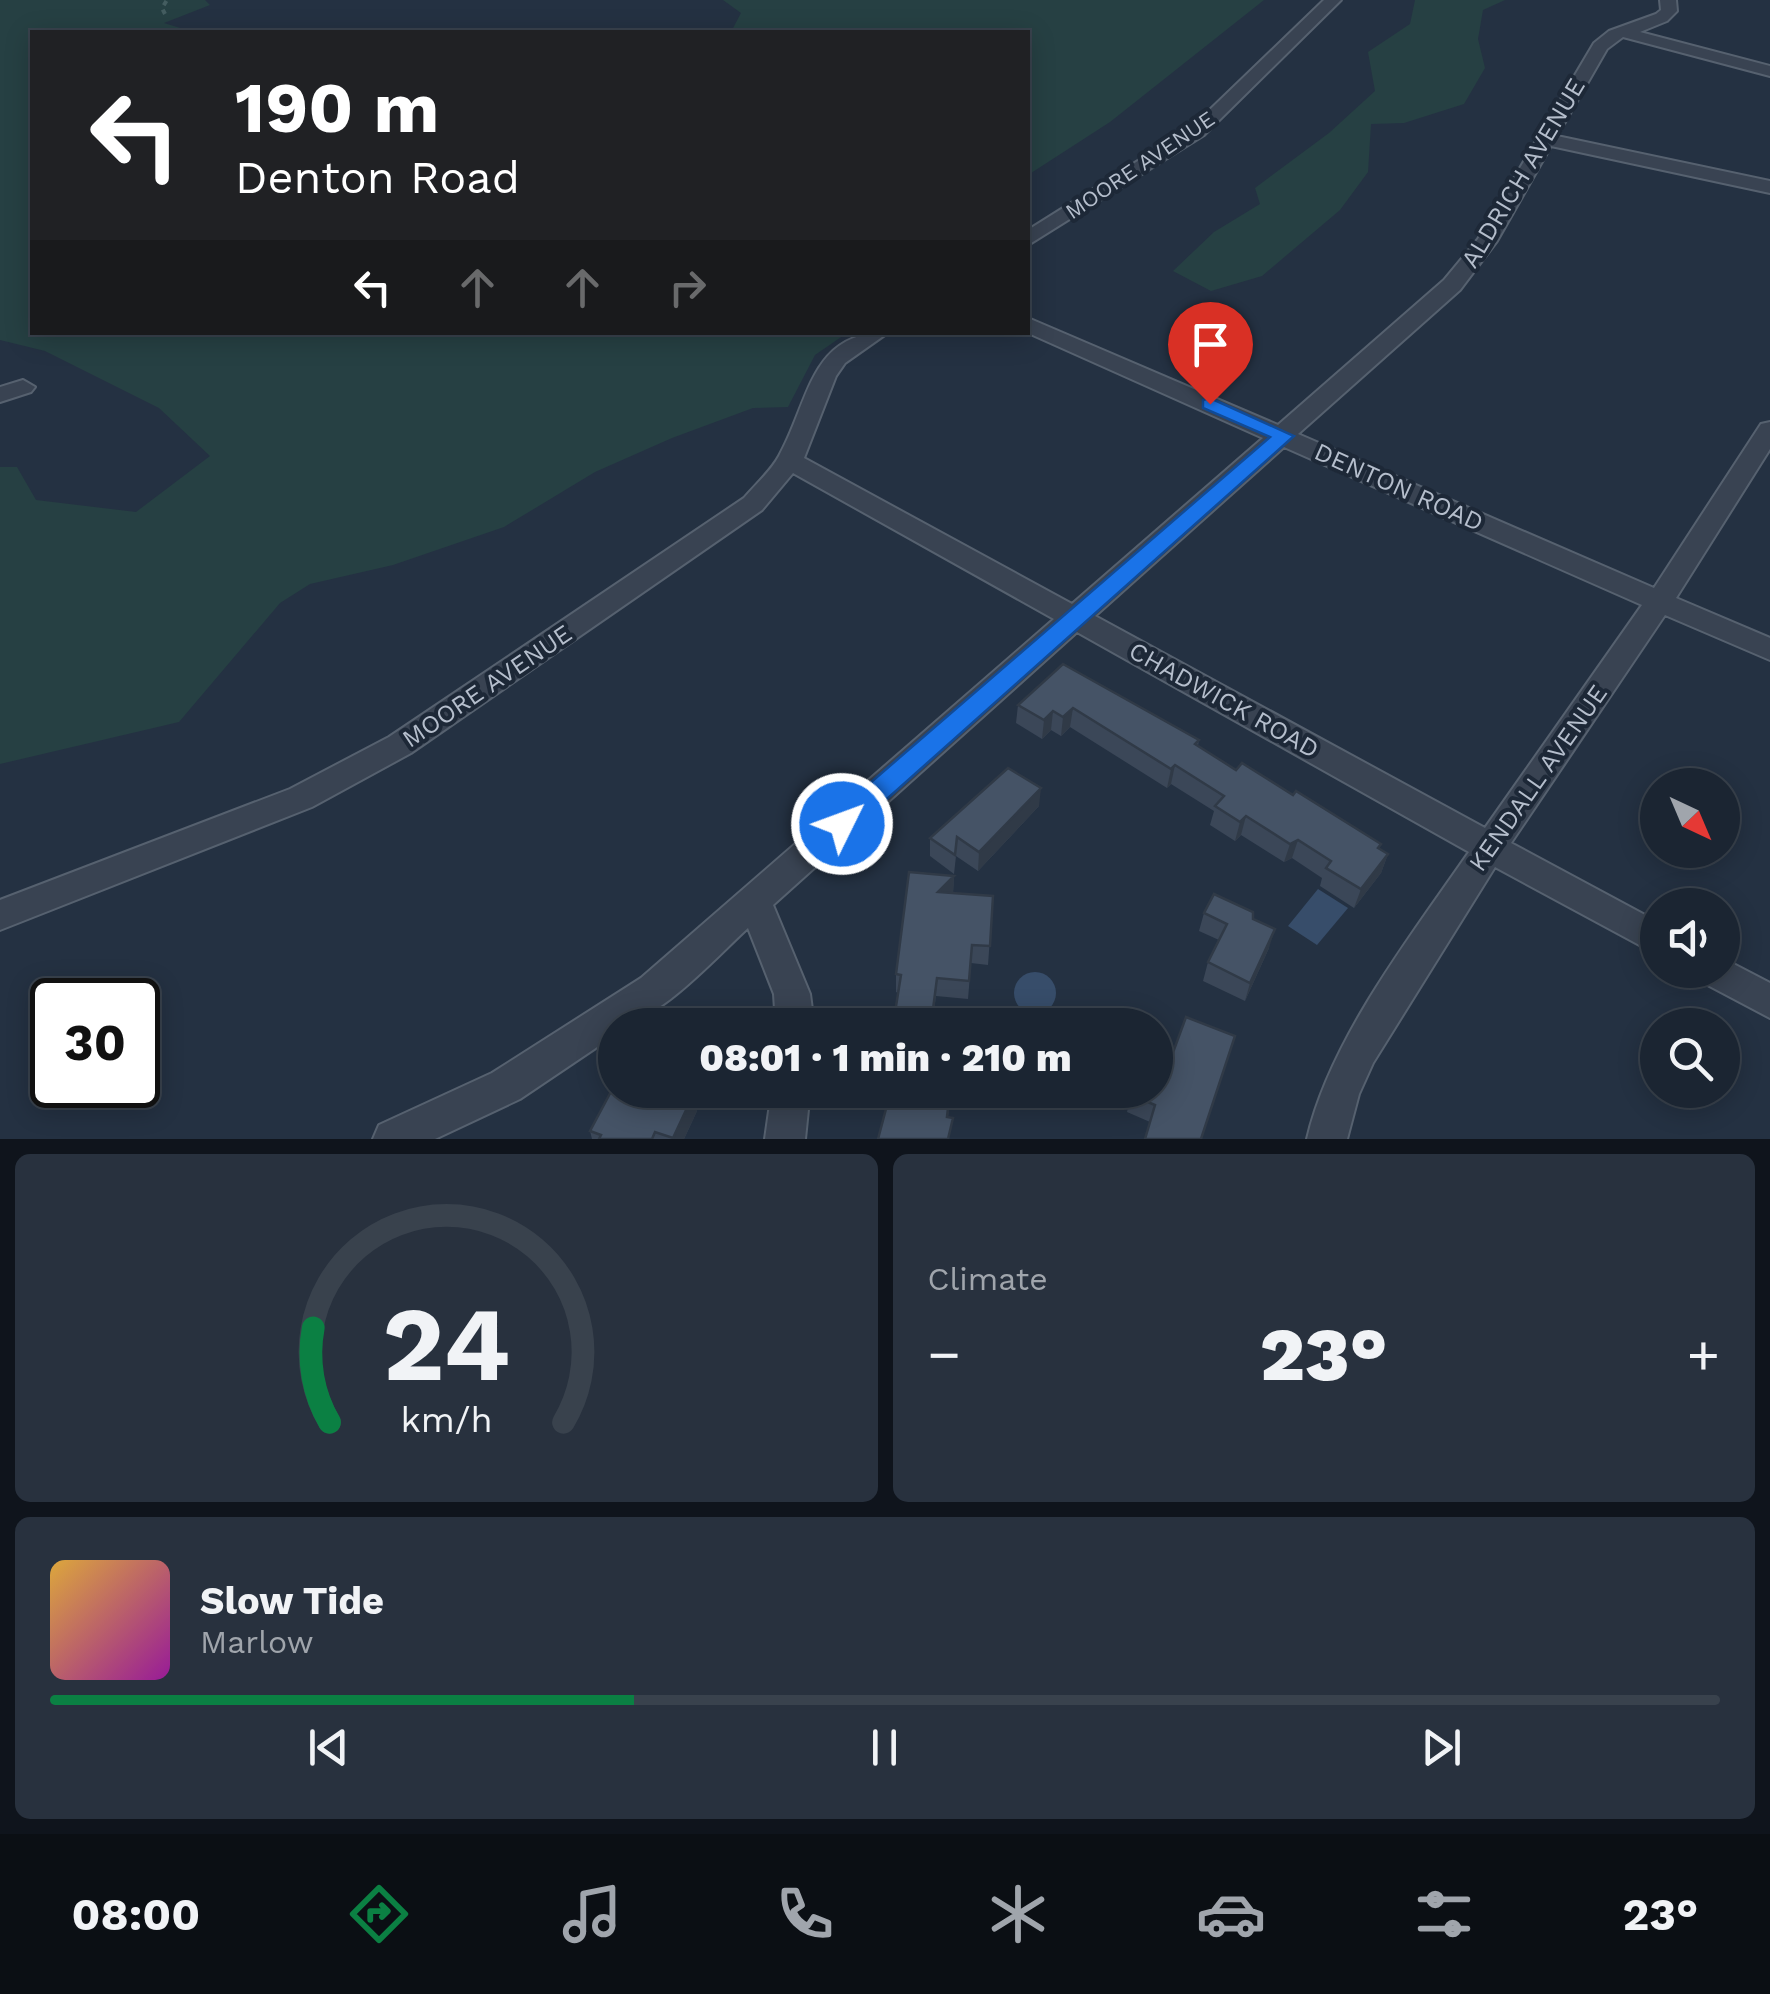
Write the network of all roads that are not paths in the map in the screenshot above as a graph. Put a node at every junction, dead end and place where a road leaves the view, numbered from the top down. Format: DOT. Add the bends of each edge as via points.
graph roads {
  1 [pos="1333,0"];
  2 [pos="1668,0"];
  3 [pos="1625,32"];
  4 [pos="1770,71"];
  5 [pos="1546,139"];
  6 [pos="1770,187"];
  7 [pos="1030,238"];
  8 [pos="1030,326"];
  9 [pos="873,335"];
  10 [pos="1770,429"];
  11 [pos="1284,436"];
  12 [pos="790,460"];
  13 [pos="1661,602"];
  14 [pos="1074,618"];
  15 [pos="1770,650"];
  16 [pos="1488,846"];
  17 [pos="754,900"];
  18 [pos="0,915"];
  19 [pos="1640,930"];
  20 [pos="1740,985"];
  21 [pos="1770,1002"];
  22 [pos="793,1008"];
  23 [pos="789,1108"];
  24 [pos="393,1139"];
  25 [pos="785,1139"];
  26 [pos="1327,1139"];
  1 -- 7 [label="street, MOORE AVENUE" via="1198,131"];
  2 -- 3 [label="street, ALDRICH AVENUE" via="1662,19"];
  3 -- 4 [label="street"];
  3 -- 5 [label="street, ALDRICH AVENUE" via="1600,46"];
  5 -- 6 [label="street"];
  5 -- 11 [label="street, ALDRICH AVENUE" via="1487,241 1452,286"];
  8 -- 11 [label="street, DENTON ROAD"];
  9 -- 12 [label="street, MOORE AVENUE" via="837,358 824,376"];
  10 -- 13 [label="street, KENDALL AVENUE"];
  11 -- 13 [label="street, DENTON ROAD"];
  11 -- 14 [label="street, ALDRICH AVENUE"];
  12 -- 14 [label="street, CHADWICK ROAD"];
  12 -- 18 [label="street, MOORE AVENUE" via="753,504 400,745 301,798"];
  13 -- 15 [label="street, DENTON ROAD"];
  13 -- 16 [label="street, KENDALL AVENUE"];
  14 -- 16 [label="street, CHADWICK ROAD"];
  14 -- 17 [label="street, ALDRICH AVENUE"];
  16 -- 19 [label="street, CHADWICK ROAD"];
  16 -- 26 [label="street, KENDALL AVENUE" via="1355,1062"];
  17 -- 22 [label="street"];
  17 -- 24 [label="street, ALDRICH AVENUE" via="654,989 562,1051 506,1086"];
  20 -- 21 [label="street"];
  23 -- 25 [label="street"];
}
